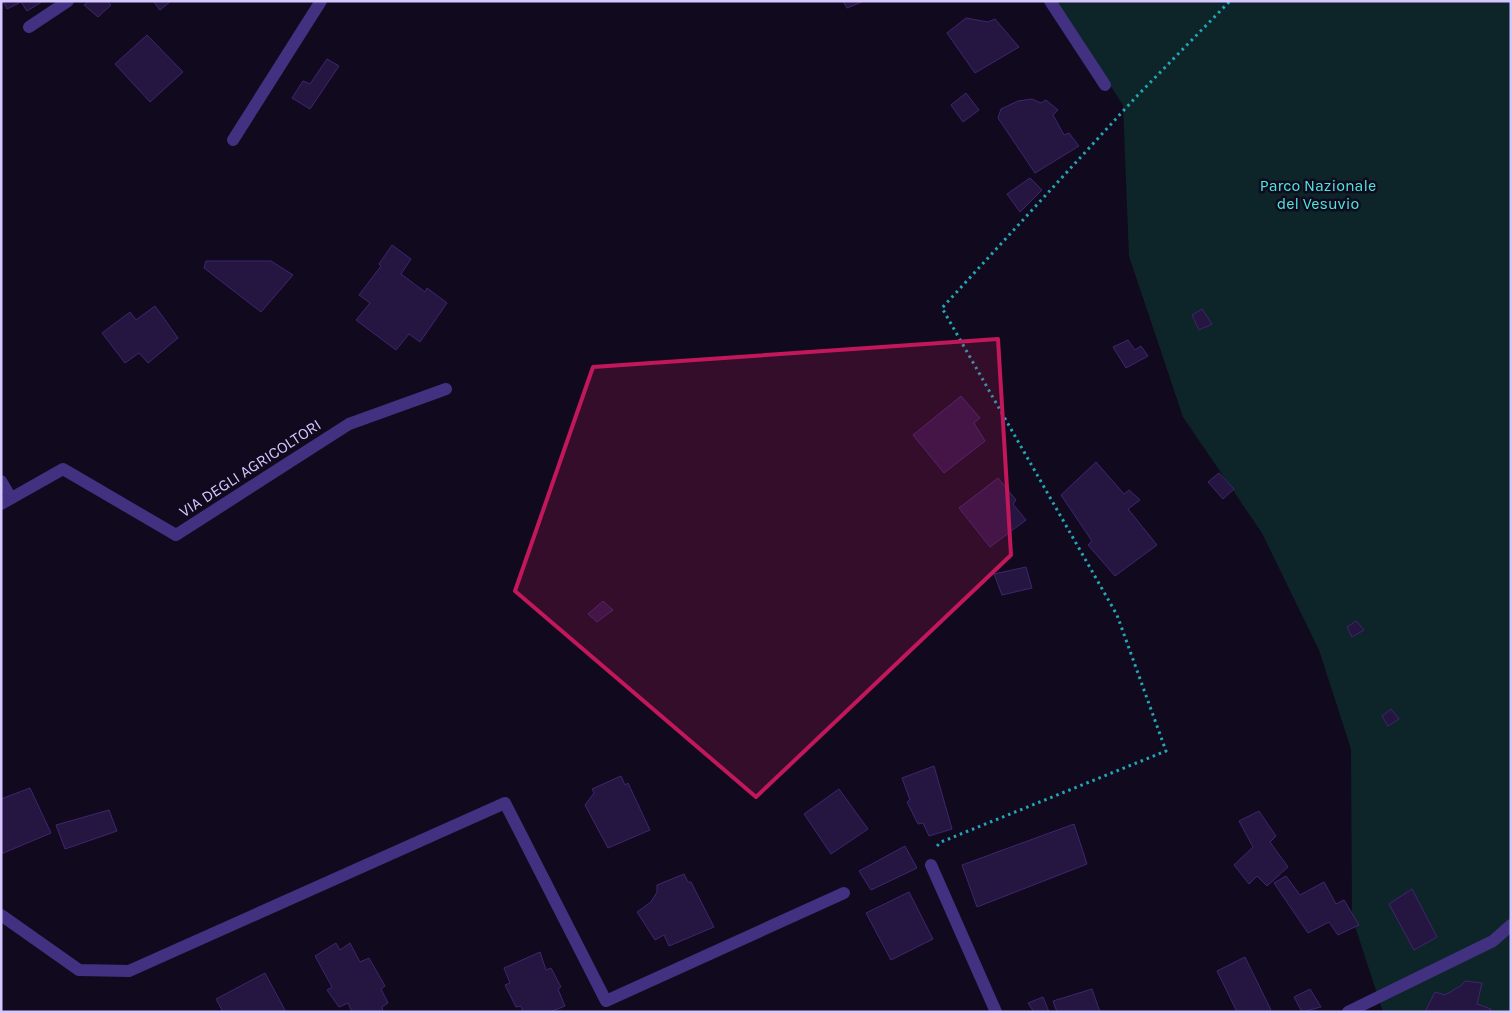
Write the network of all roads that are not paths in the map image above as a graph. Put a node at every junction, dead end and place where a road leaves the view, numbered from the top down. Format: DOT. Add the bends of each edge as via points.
graph roads {
  1 [pos="68,1"];
  2 [pos="321,1"];
  3 [pos="1050,1"];
  4 [pos="29,26"];
  5 [pos="1105,85"];
  6 [pos="233,140"];
  7 [pos="446,389"];
  8 [pos="1,481"];
  9 [pos="6,501"];
  10 [pos="931,865"];
  11 [pos="844,893"];
  12 [pos="1,915"];
  13 [pos="1511,925"];
  14 [pos="996,1012"];
  15 [pos="1348,1012"];
  1 -- 4 [label="street"];
  2 -- 6 [label="street"];
  3 -- 5 [label="street"];
  7 -- 9 [label="street, VIA DEGLI AGRICOLTORI" via="349,424 176,535 63,469"];
  8 -- 9 [label="street"];
  10 -- 14 [label="street"];
  11 -- 12 [label="street" via="606,1000 505,803 128,971 79,970"];
  13 -- 15 [label="street" via="1493,941"];
}
